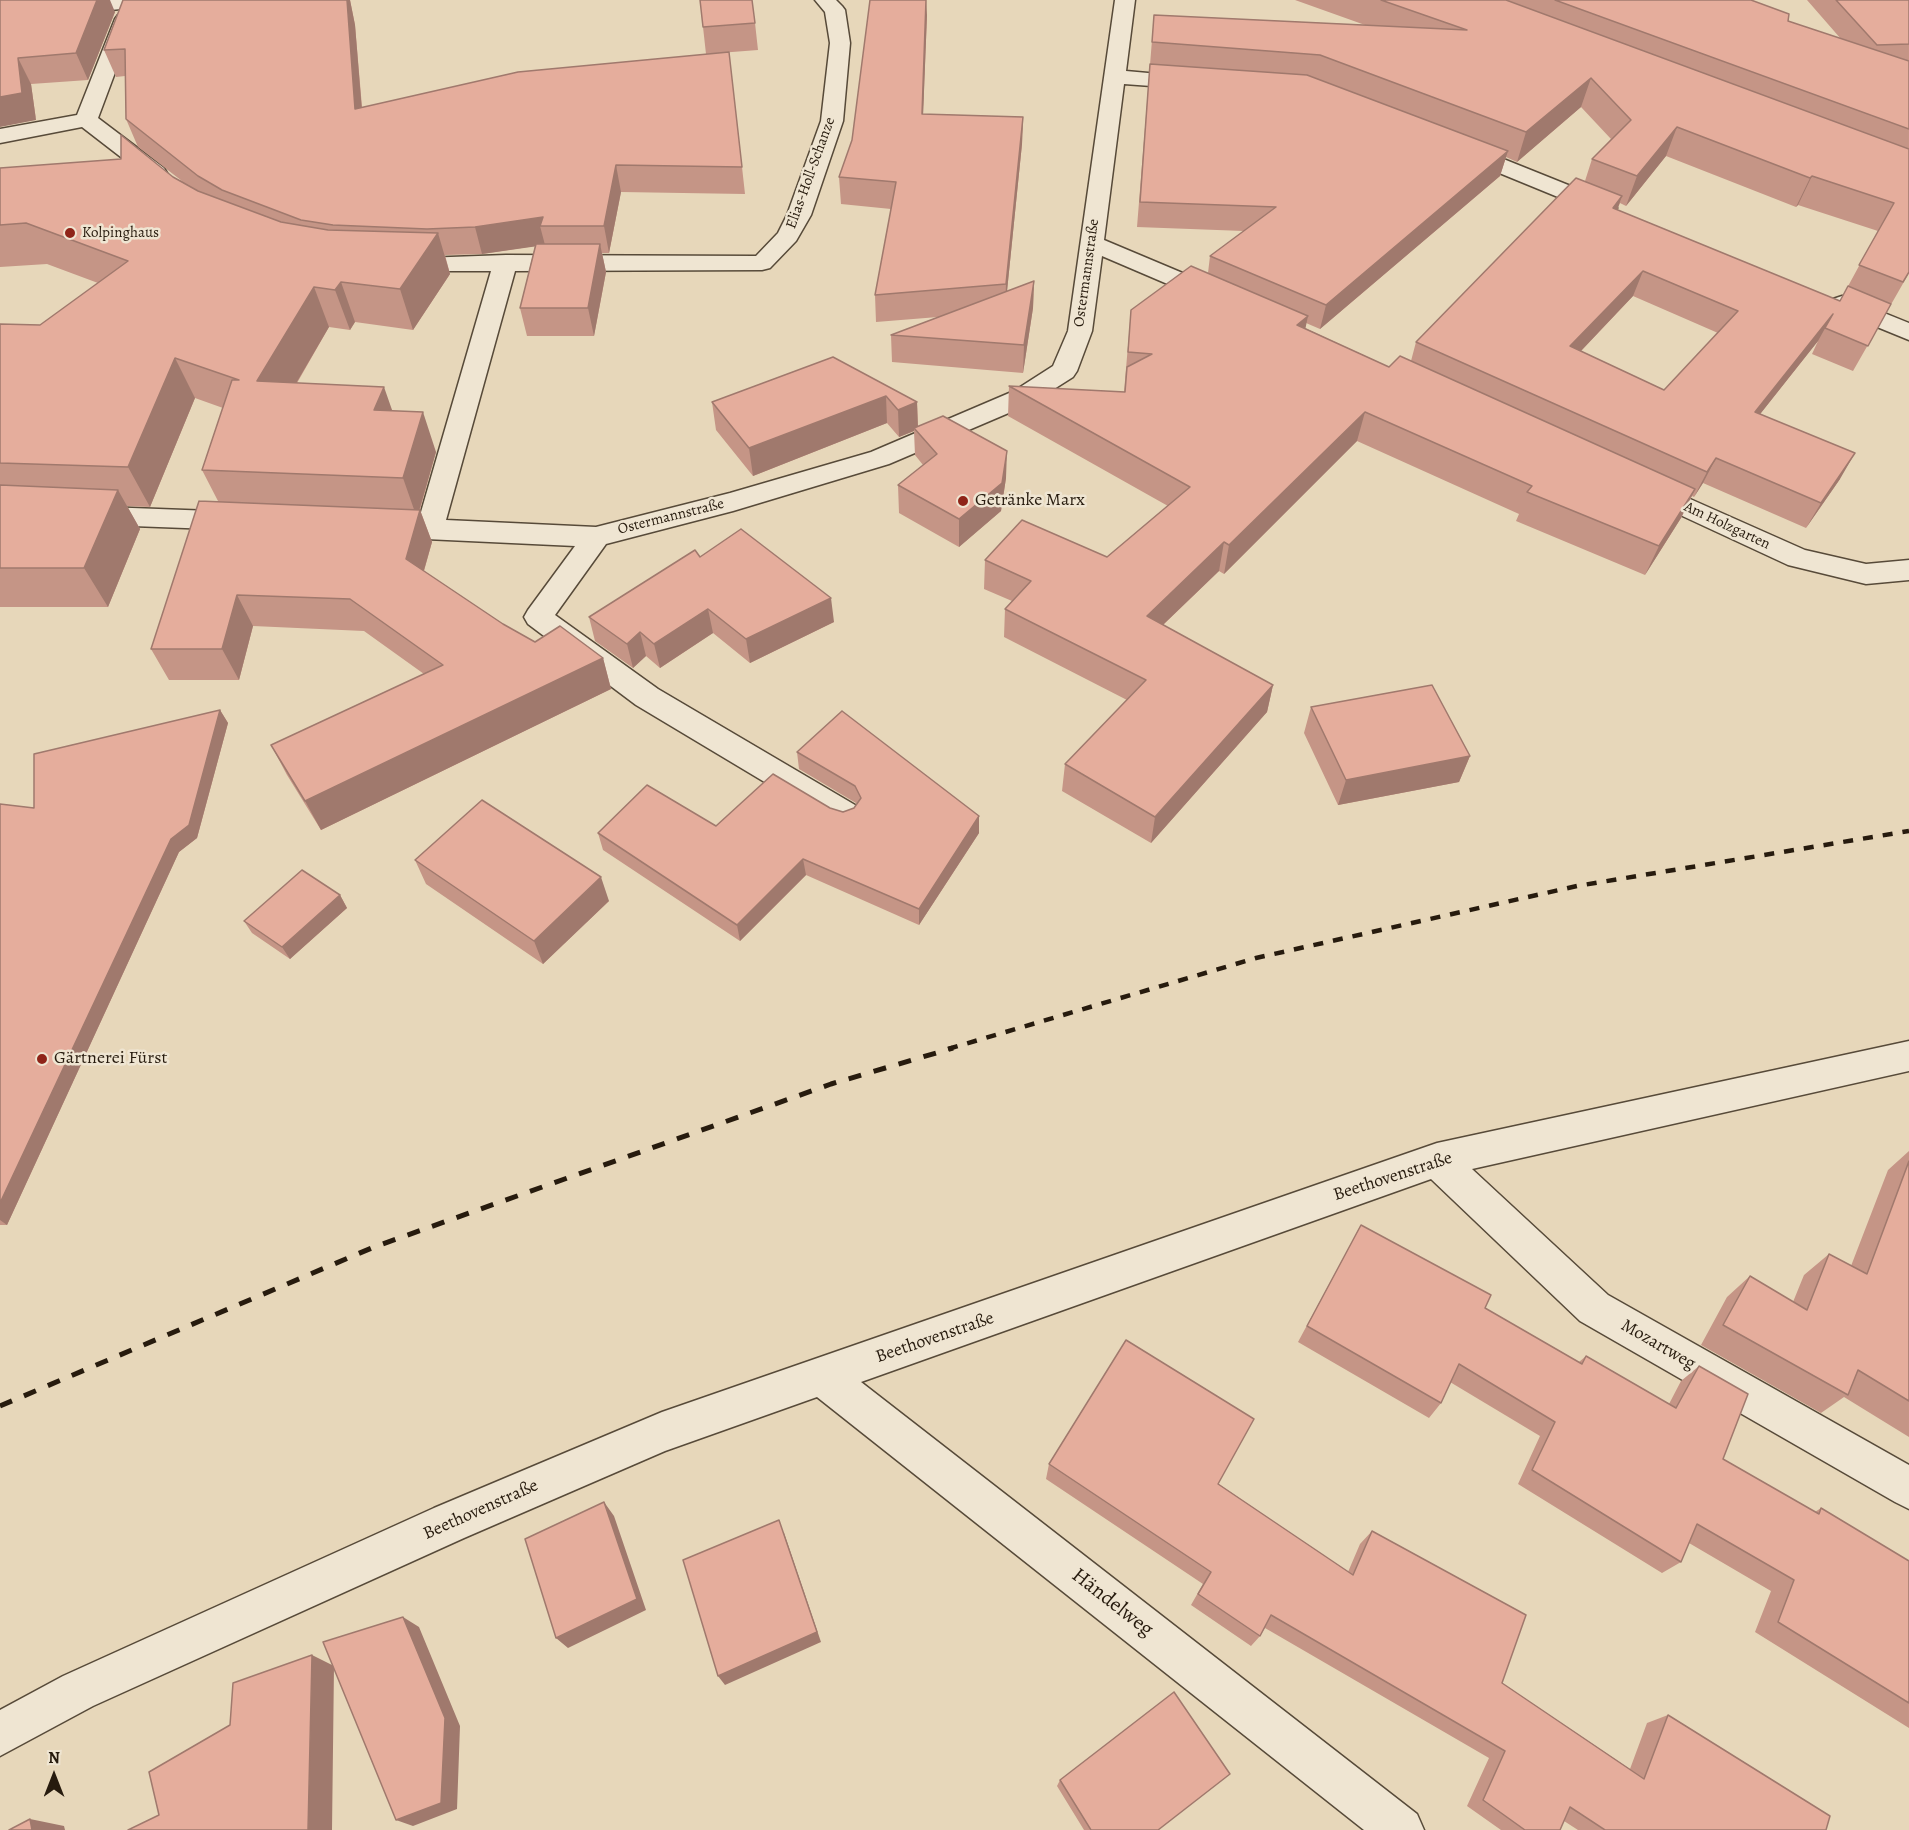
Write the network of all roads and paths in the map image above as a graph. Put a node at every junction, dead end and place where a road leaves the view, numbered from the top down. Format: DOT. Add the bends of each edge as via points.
graph roads {
  1 [pos="825,0"];
  2 [pos="1125,0"];
  3 [pos="132,1"];
  4 [pos="0,15"];
  5 [pos="1116,77"];
  6 [pos="1211,84"];
  7 [pos="86,120"];
  8 [pos="0,136"];
  9 [pos="1438,140"];
  10 [pos="176,190"];
  11 [pos="1623,215"];
  12 [pos="1092,243"];
  13 [pos="506,262"];
  14 [pos="377,263"];
  15 [pos="1818,295"];
  16 [pos="1232,303"];
  17 [pos="1909,332"];
  18 [pos="1627,480"];
  19 [pos="0,512"];
  20 [pos="263,522"];
  21 [pos="359,526"];
  22 [pos="430,528"];
  23 [pos="596,537"];
  24 [pos="1909,570"];
  25 [pos="844,814"];
  26 [pos="1909,1056"];
  27 [pos="1437,1160"];
  28 [pos="823,1377"];
  29 [pos="1909,1488"];
  30 [pos="0,1734"];
  31 [pos="1401,1830"];
  1 -- 13 [label="street, Elias-Holl-Schanze" via="835,10 840,43 832,121 799,215 788,236 762,263"];
  2 -- 5 [label="street, Ostermannstraße"];
  3 -- 4 [label="street"];
  3 -- 7 [label="street"];
  5 -- 6 [label="street"];
  5 -- 12 [label="street, Ostermannstraße"];
  7 -- 8 [label="street"];
  7 -- 10 [label="street"];
  9 -- 11 [label="street"];
  12 -- 16 [label="street"];
  12 -- 23 [label="street, Ostermannstraße" via="1080,331 1064,371 1023,398 880,458"];
  13 -- 14 [label="street, Elias-Holl-Schanze"];
  13 -- 22 [label="street"];
  15 -- 17 [label="street"];
  18 -- 24 [label="street, Am Holzgarten" via="1798,558 1866,574"];
  19 -- 20 [label="street"];
  21 -- 22 [label="street, Ostermannstraße"];
  22 -- 23 [label="street, Ostermannstraße"];
  23 -- 25 [label="street, Ostermannstraße" via="538,617 647,696"];
  26 -- 27 [label="street, Beethovenstraße"];
  27 -- 28 [label="street, Beethovenstraße"];
  27 -- 29 [label="street, Mozartweg" via="1594,1308"];
  28 -- 30 [label="street, Beethovenstraße" via="662,1432 460,1519 78,1691"];
  28 -- 31 [label="street, Händelweg"];
}
